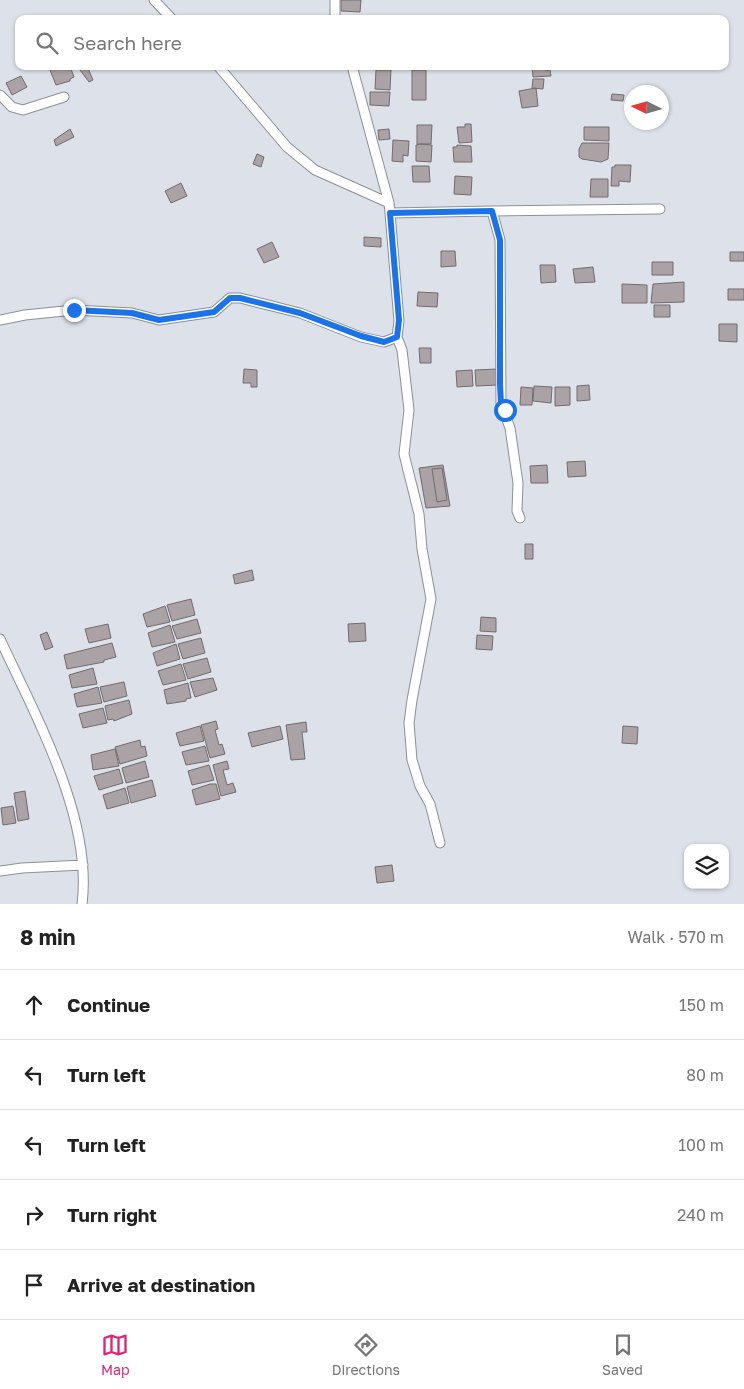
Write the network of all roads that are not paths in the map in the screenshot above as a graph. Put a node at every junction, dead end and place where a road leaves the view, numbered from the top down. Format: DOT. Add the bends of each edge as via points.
graph roads {
  1 [pos="154,0"];
  2 [pos="335,0"];
  3 [pos="168,15"];
  4 [pos="335,15"];
  5 [pos="221,70"];
  6 [pos="353,70"];
  7 [pos="0,95"];
  8 [pos="64,97"];
  9 [pos="389,204"];
  10 [pos="660,209"];
  11 [pos="492,211"];
  12 [pos="390,213"];
  13 [pos="0,320"];
  14 [pos="397,337"];
  15 [pos="520,518"];
  16 [pos="0,639"];
  17 [pos="440,843"];
  18 [pos="83,865"];
  19 [pos="0,872"];
  20 [pos="82,904"];
  1 -- 3 [label="street"];
  2 -- 4 [label="street"];
  5 -- 9 [label="street" via="287,147 315,170"];
  6 -- 9 [label="street"];
  7 -- 8 [label="street" via="12,107 23,110"];
  9 -- 12 [label="street"];
  10 -- 11 [label="street"];
  11 -- 12 [label="street"];
  11 -- 15 [label="street" via="500,240 501,404 510,428"];
  12 -- 14 [label="street" via="399,320"];
  13 -- 14 [label="street" via="74,310 132,313 159,320 214,312 230,298 240,298 300,313 384,342"];
  14 -- 17 [label="street" via="402,350 409,410 404,454 418,514 431,599 412,700 412,760 432,810"];
  16 -- 18 [label="street" via="45,736 74,818"];
  18 -- 19 [label="street"];
  18 -- 20 [label="street"];
}
